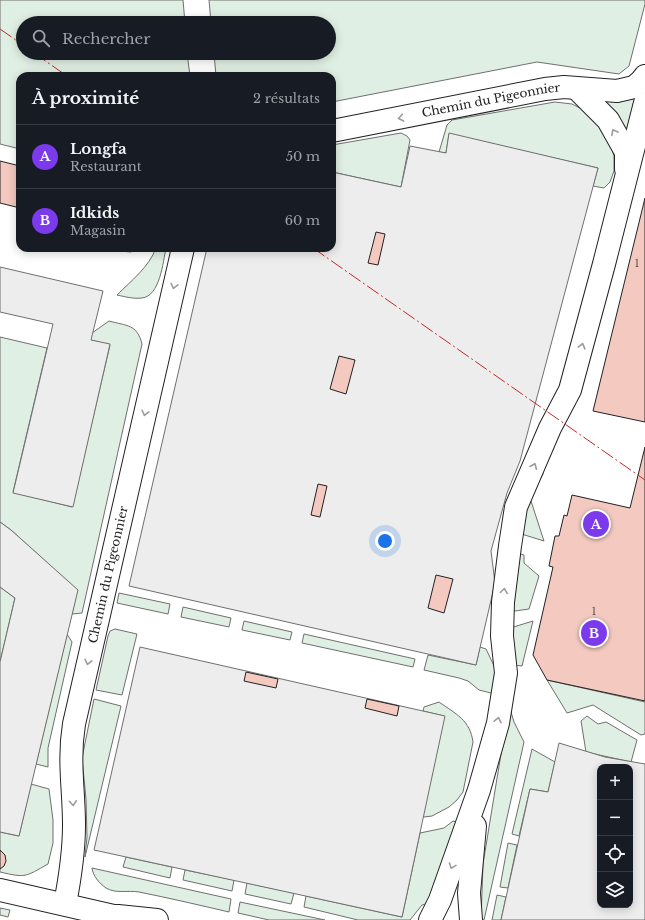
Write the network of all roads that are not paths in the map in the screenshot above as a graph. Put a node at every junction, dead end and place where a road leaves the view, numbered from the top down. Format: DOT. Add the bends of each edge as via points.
graph roads {
  1 [pos="645,76"];
  2 [pos="577,89"];
  3 [pos="645,103"];
  4 [pos="336,130"];
  5 [pos="625,182"];
  6 [pos="182,252"];
  7 [pos="479,790"];
  8 [pos="0,890"];
  9 [pos="65,904"];
  10 [pos="124,918"];
  11 [pos="157,920"];
  12 [pos="430,920"];
  13 [pos="471,920"];
  1 -- 2 [label="street, Chemin du Pigeonnier" via="642,81 628,89"];
  2 -- 4 [label="street, Chemin du Pigeonnier, one-way" via="545,89"];
  5 -- 2 [label="street, one-way" via="626,152 608,120"];
  3 -- 5 [label="street"];
  7 -- 5 [label="street, one-way" via="498,723 506,673 502,636 503,602 516,507 550,428 570,390"];
  6 -- 9 [label="street, Chemin du Pigeonnier, one-way" via="74,724 70,764 74,838"];
  7 -- 12 [label="street, one-way" via="440,900"];
  7 -- 13 [label="street" via="469,893"];
  8 -- 9 [label="street"];
  9 -- 10 [label="street"];
  10 -- 11 [label="street"];
}
